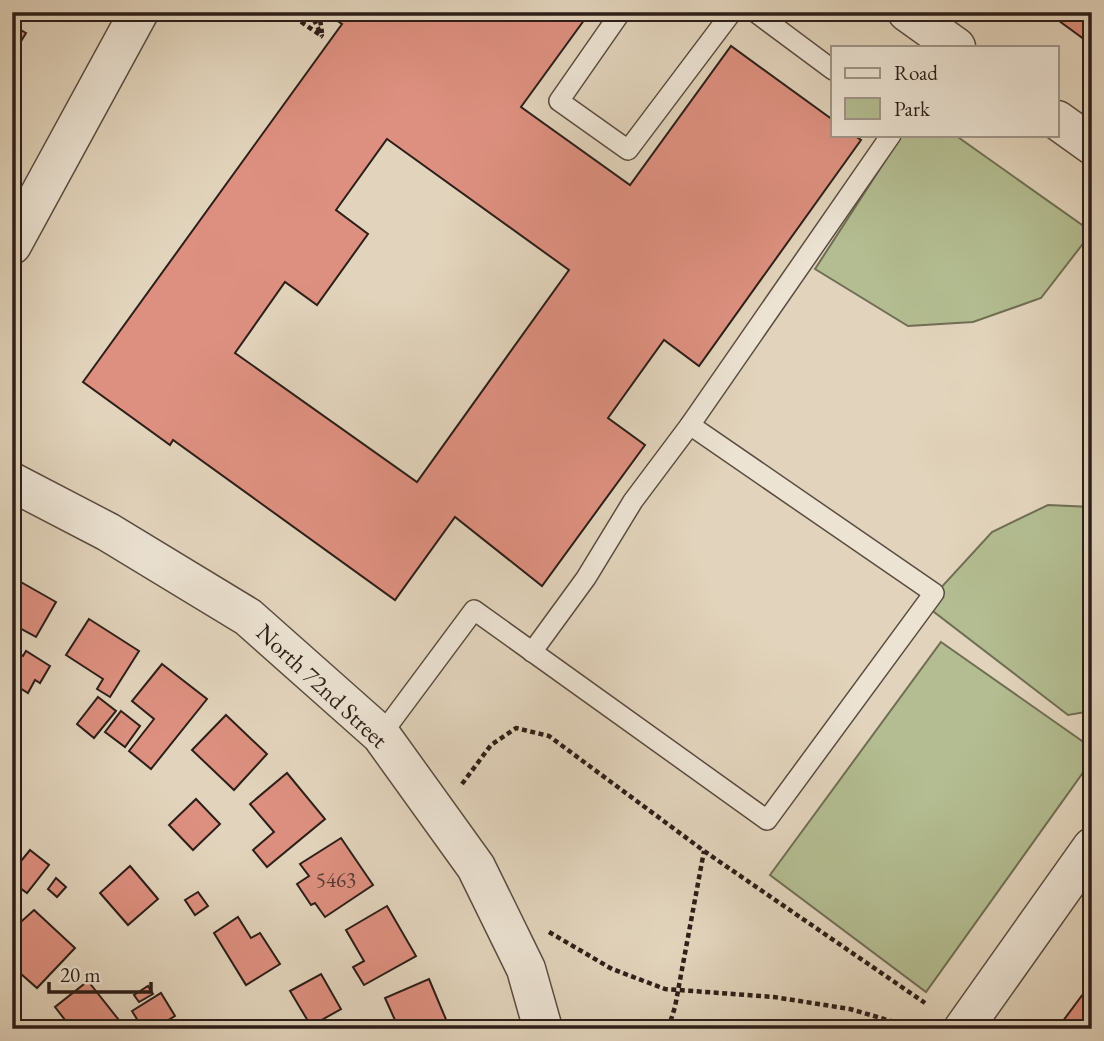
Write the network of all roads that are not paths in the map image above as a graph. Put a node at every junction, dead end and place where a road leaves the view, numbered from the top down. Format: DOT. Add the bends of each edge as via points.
graph roads {
  1 [pos="139,12"];
  2 [pos="621,12"];
  3 [pos="732,12"];
  4 [pos="755,12"];
  5 [pos="907,12"];
  6 [pos="952,46"];
  7 [pos="831,69"];
  8 [pos="1058,121"];
  9 [pos="890,136"];
  10 [pos="1092,145"];
  11 [pos="12,244"];
  12 [pos="690,425"];
  13 [pos="12,482"];
  14 [pos="532,652"];
  15 [pos="381,735"];
  16 [pos="1092,847"];
  17 [pos="543,1029"];
  18 [pos="963,1029"];
  1 -- 11 [label="street"];
  2 -- 3 [label="lane" via="559,101 628,149"];
  4 -- 7 [label="lane"];
  5 -- 6 [label="street"];
  8 -- 10 [label="street"];
  9 -- 12 [label="lane"];
  12 -- 14 [label="lane"];
  12 -- 14 [label="lane" via="934,593 767,821"];
  13 -- 15 [label="street, North 72nd Street" via="108,532 248,617"];
  14 -- 15 [label="lane" via="474,610"];
  15 -- 17 [label="street, North 72nd Street" via="476,867 526,969"];
  16 -- 18 [label="street"];
}
